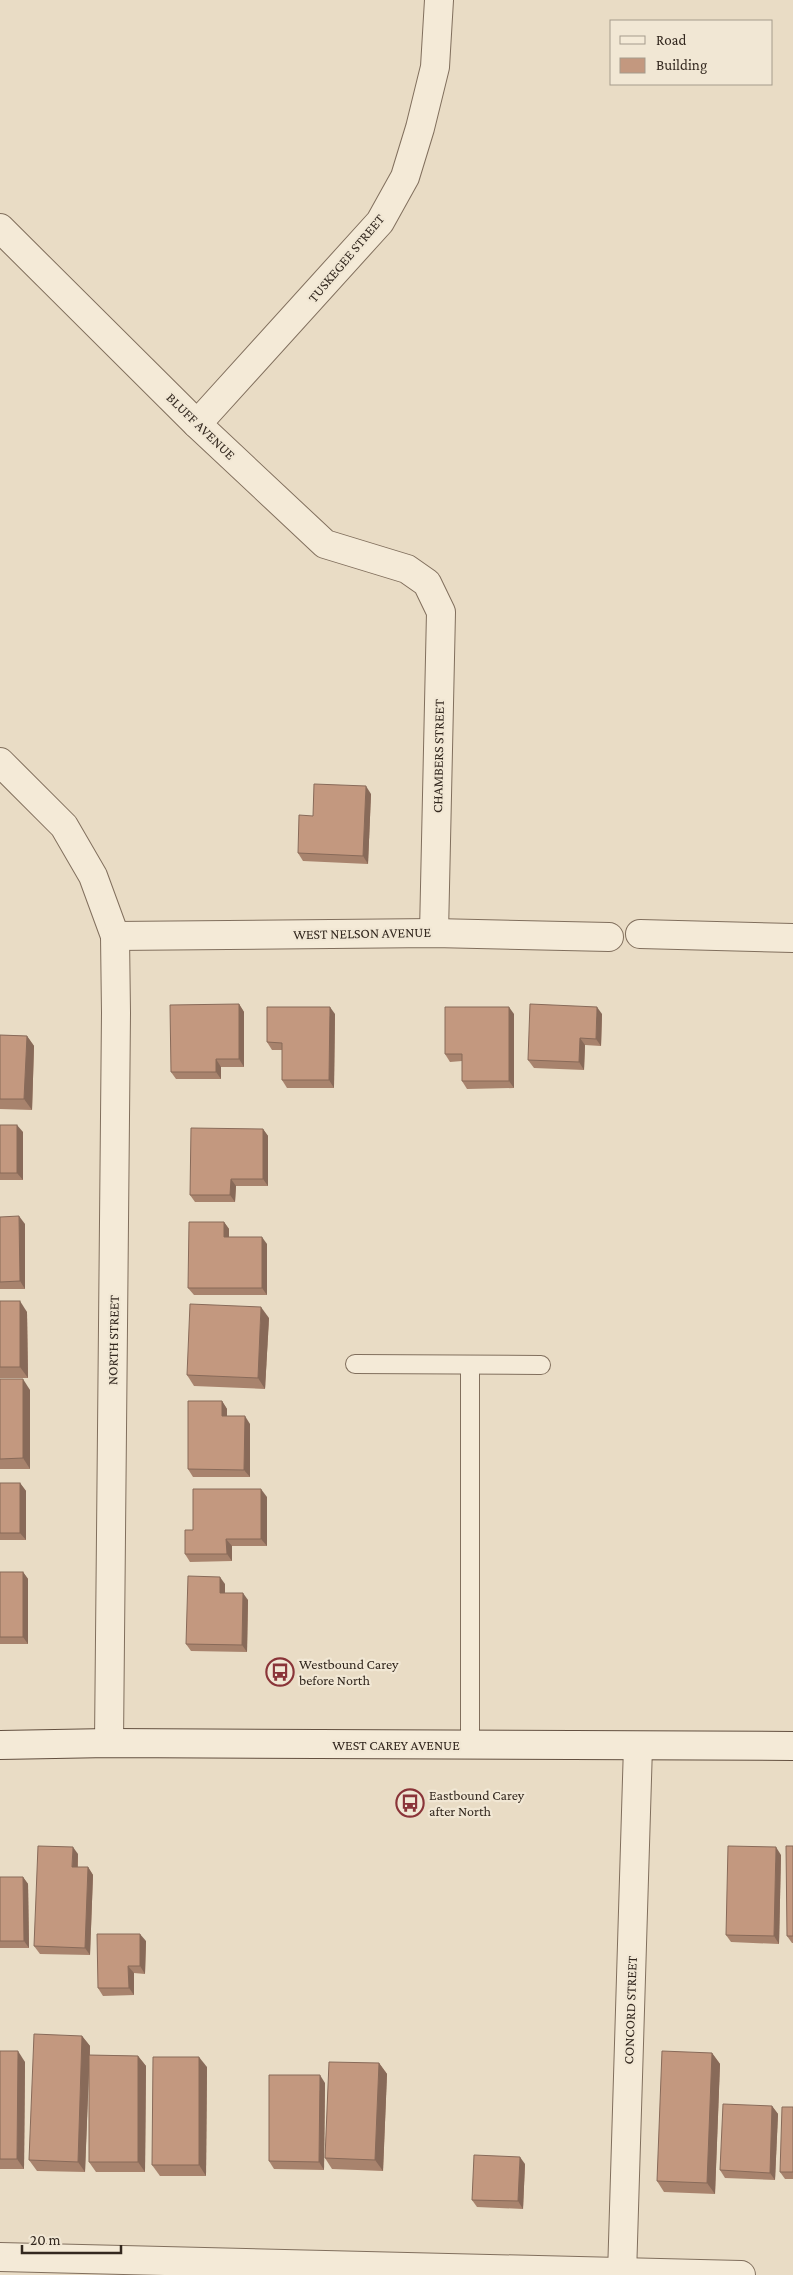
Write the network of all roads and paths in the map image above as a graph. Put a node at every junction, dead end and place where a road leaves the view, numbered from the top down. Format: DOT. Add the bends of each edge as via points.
graph roads {
  1 [pos="439,0"];
  2 [pos="0,228"];
  3 [pos="197,424"];
  4 [pos="427,583"];
  5 [pos="0,762"];
  6 [pos="434,932"];
  7 [pos="640,934"];
  8 [pos="114,936"];
  9 [pos="609,937"];
  10 [pos="793,938"];
  11 [pos="355,1364"];
  12 [pos="470,1365"];
  13 [pos="541,1365"];
  14 [pos="109,1743"];
  15 [pos="0,1745"];
  16 [pos="470,1745"];
  17 [pos="638,1746"];
  18 [pos="793,1746"];
  19 [pos="0,2257"];
  20 [pos="622,2274"];
  21 [pos="741,2275"];
  1 -- 3 [label="street, TUSKEGEE STREET" via="435,67 420,128 406,177 385,214"];
  2 -- 3 [label="street, BLUFF AVENUE"];
  3 -- 4 [label="street, BLUFF AVENUE" via="325,544 408,569"];
  4 -- 6 [label="street, CHAMBERS STREET" via="441,612"];
  5 -- 8 [label="street, NORTH STREET" via="64,826 93,876"];
  6 -- 8 [label="street, WEST NELSON AVENUE"];
  6 -- 9 [label="street, WEST NELSON AVENUE"];
  7 -- 10 [label="street"];
  8 -- 14 [label="street, NORTH STREET"];
  11 -- 12 [label="lane"];
  12 -- 13 [label="lane"];
  12 -- 16 [label="lane"];
  14 -- 15 [label="street, WEST CAREY AVENUE"];
  14 -- 16 [label="street, WEST CAREY AVENUE"];
  16 -- 17 [label="street, WEST CAREY AVENUE"];
  17 -- 18 [label="street, WEST CAREY AVENUE"];
  17 -- 20 [label="street, CONCORD STREET"];
  19 -- 20 [label="street"];
  20 -- 21 [label="street"];
}
